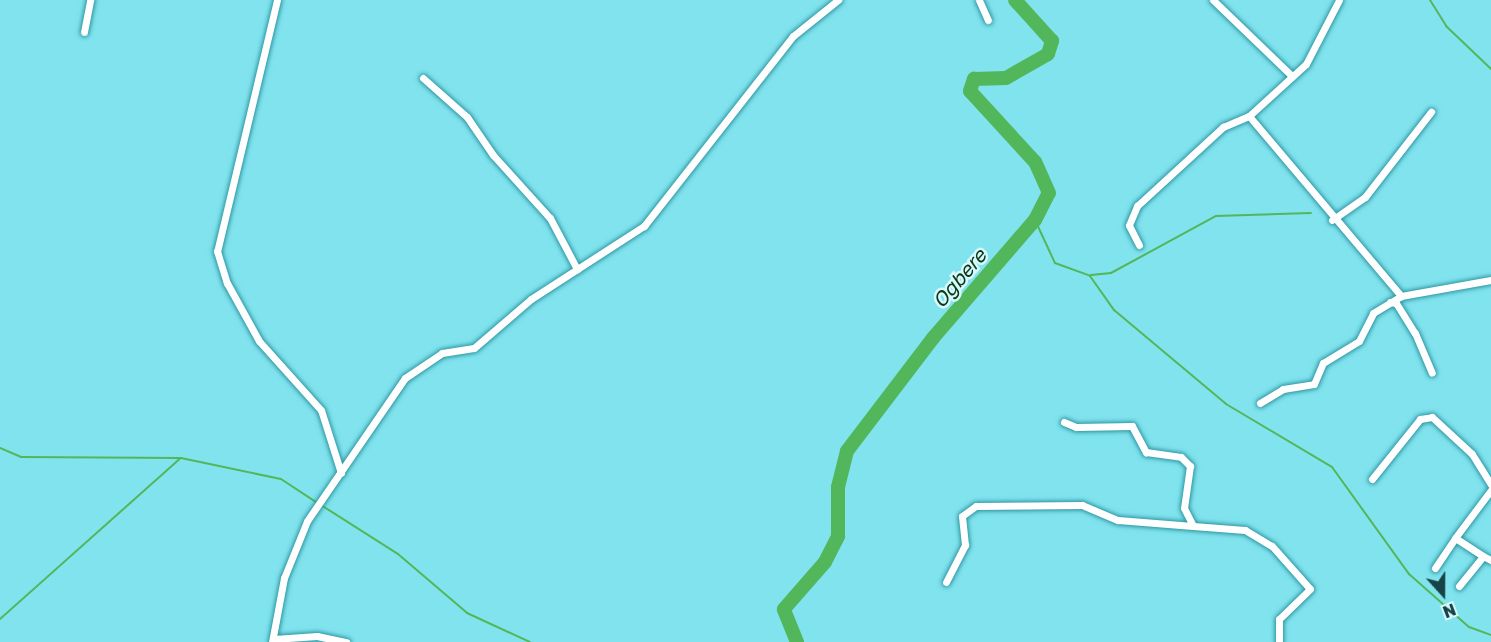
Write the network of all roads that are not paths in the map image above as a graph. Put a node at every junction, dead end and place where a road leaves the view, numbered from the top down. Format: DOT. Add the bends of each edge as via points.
graph roads {
  1 [pos="90,0"];
  2 [pos="278,0"];
  3 [pos="838,0"];
  4 [pos="979,0"];
  5 [pos="1212,0"];
  6 [pos="1339,0"];
  7 [pos="988,20"];
  8 [pos="84,32"];
  9 [pos="1292,76"];
  10 [pos="423,78"];
  11 [pos="1431,112"];
  12 [pos="1249,116"];
  13 [pos="1332,220"];
  14 [pos="1139,245"];
  15 [pos="577,269"];
  16 [pos="1491,280"];
  17 [pos="1401,296"];
  18 [pos="1387,302"];
  19 [pos="1432,373"];
  20 [pos="1260,403"];
  21 [pos="1064,422"];
  22 [pos="341,473"];
  23 [pos="1372,478"];
  24 [pos="1491,485"];
  25 [pos="1491,490"];
  26 [pos="1192,526"];
  27 [pos="1455,538"];
  28 [pos="1483,556"];
  29 [pos="1491,560"];
  30 [pos="1435,568"];
  31 [pos="946,582"];
  32 [pos="1459,586"];
  33 [pos="273,640"];
  34 [pos="346,642"];
  35 [pos="1279,642"];
  1 -- 8 [label="street"];
  2 -- 22 [label="street" via="217,251 227,283 259,341 321,410"];
  3 -- 15 [label="street" via="793,36 644,226"];
  4 -- 7 [label="street"];
  5 -- 9 [label="street"];
  6 -- 9 [label="street" via="1315,51"];
  9 -- 12 [label="street"];
  10 -- 15 [label="street" via="467,117 493,155 550,218"];
  11 -- 13 [label="street" via="1365,198"];
  12 -- 13 [label="street"];
  12 -- 14 [label="street" via="1223,127 1137,206 1129,225"];
  13 -- 17 [label="street"];
  15 -- 22 [label="street" via="474,348 442,353 405,378"];
  16 -- 17 [label="street"];
  17 -- 18 [label="street"];
  18 -- 19 [label="street" via="1396,303 1415,333"];
  18 -- 20 [label="street" via="1360,331 1359,341 1323,363 1314,384 1283,389"];
  21 -- 26 [label="street" via="1084,428 1132,426 1146,452 1186,460 1192,472 1184,514"];
  22 -- 33 [label="street" via="296,546"];
  23 -- 24 [label="street" via="1420,419 1432,417 1472,454"];
  25 -- 27 [label="street"];
  26 -- 31 [label="street" via="1118,520 1082,505 976,506 962,516 965,545"];
  26 -- 35 [label="street" via="1256,535 1308,585 1308,593 1279,619"];
  27 -- 28 [label="street"];
  27 -- 30 [label="street"];
  28 -- 29 [label="street"];
  28 -- 32 [label="street"];
  33 -- 34 [label="street" via="317,636"];
}
